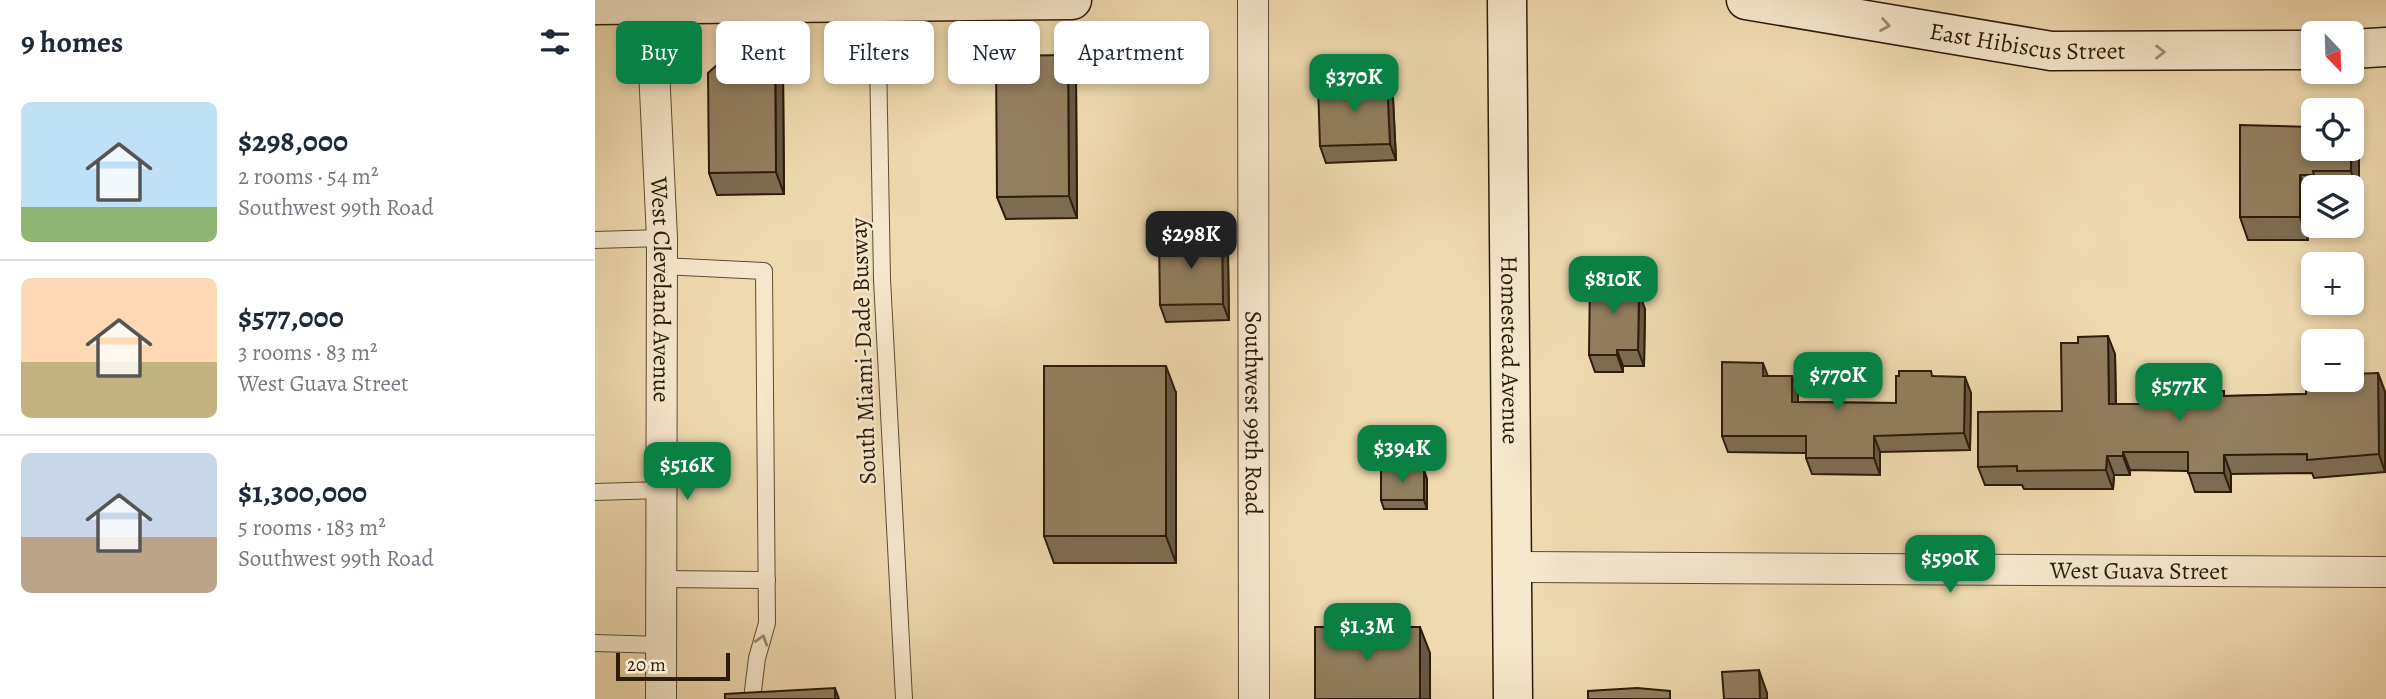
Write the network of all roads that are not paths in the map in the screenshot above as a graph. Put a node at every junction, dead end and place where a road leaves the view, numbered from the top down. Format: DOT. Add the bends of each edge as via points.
graph roads {
  1 [pos="1072,0"];
  2 [pos="1253,0"];
  3 [pos="1507,0"];
  4 [pos="1746,0"];
  5 [pos="877,1"];
  6 [pos="1021,1"];
  7 [pos="726,2"];
  8 [pos="595,5"];
  9 [pos="651,6"];
  10 [pos="2386,47"];
  11 [pos="2364,48"];
  12 [pos="2301,50"];
  13 [pos="595,240"];
  14 [pos="662,252"];
  15 [pos="661,490"];
  16 [pos="595,492"];
  17 [pos="1514,567"];
  18 [pos="2386,572"];
  19 [pos="662,579"];
  20 [pos="767,580"];
  21 [pos="595,643"];
  22 [pos="661,645"];
  23 [pos="661,699"];
  24 [pos="752,699"];
  25 [pos="904,699"];
  26 [pos="1254,699"];
  27 [pos="1513,699"];
  1 -- 6 [label="street"];
  2 -- 26 [label="street, Southwest 99th Road"];
  3 -- 17 [label="street, Homestead Avenue"];
  4 -- 12 [label="street, East Hibiscus Street, one-way" via="2051,51"];
  5 -- 6 [label="street"];
  5 -- 7 [label="street"];
  5 -- 25 [label="lane, South Miami-Dade Busway" via="885,349"];
  7 -- 9 [label="street"];
  8 -- 9 [label="street"];
  9 -- 14 [label="street, West Cleveland Avenue"];
  10 -- 11 [label="street"];
  13 -- 14 [label="lane"];
  14 -- 15 [label="street, West Cleveland Avenue"];
  14 -- 20 [label="lane" via="764,271"];
  15 -- 16 [label="lane"];
  15 -- 19 [label="street, West Cleveland Avenue"];
  17 -- 18 [label="street, West Guava Street"];
  17 -- 27 [label="street, Homestead Avenue"];
  19 -- 20 [label="lane"];
  19 -- 22 [label="street, West Cleveland Avenue"];
  24 -- 20 [label="lane, one-way" via="767,623"];
  21 -- 22 [label="lane"];
  22 -- 23 [label="street, West Cleveland Avenue"];
}
